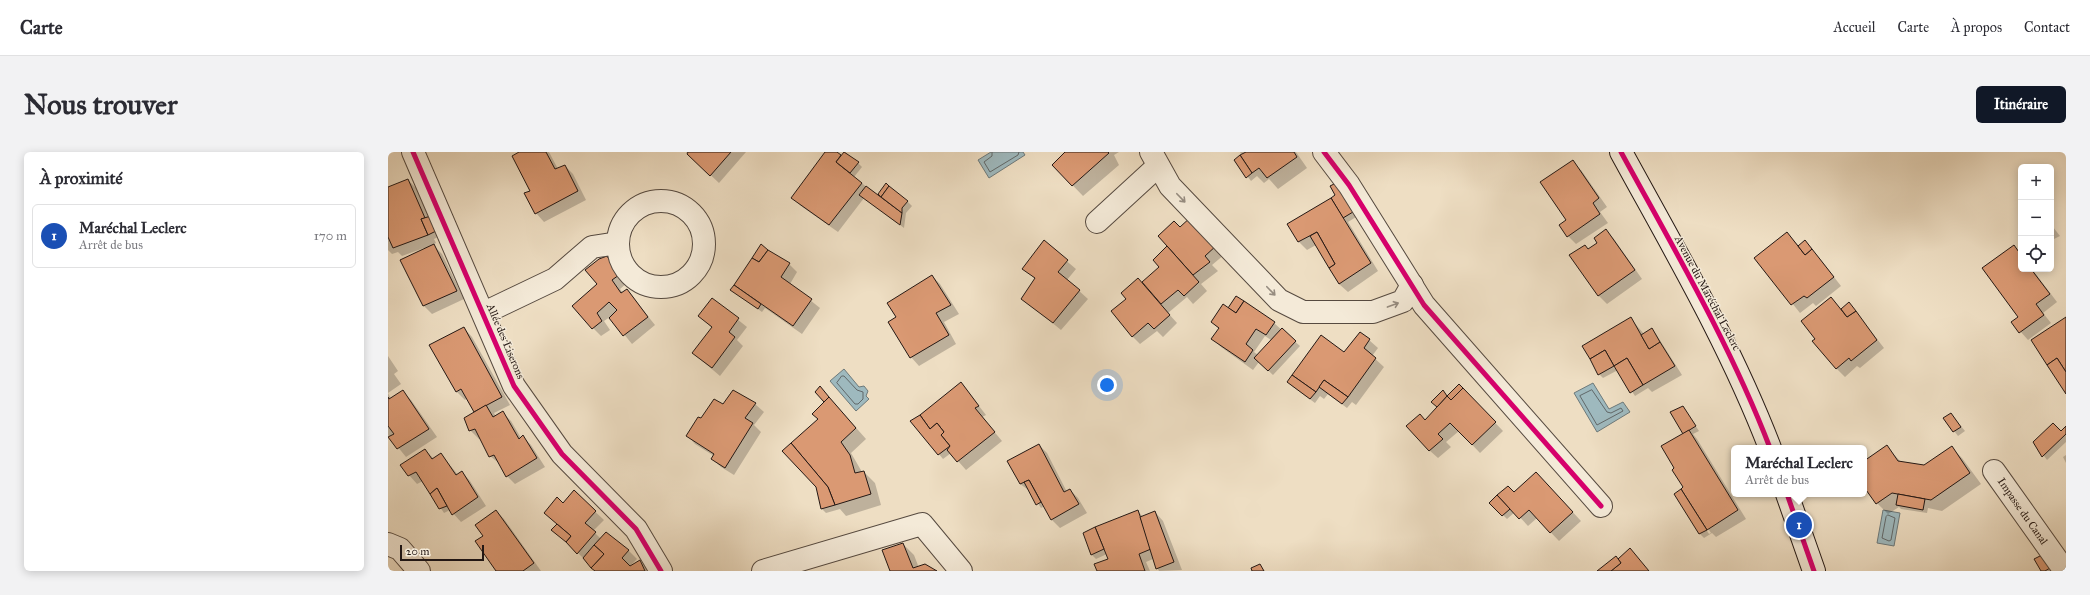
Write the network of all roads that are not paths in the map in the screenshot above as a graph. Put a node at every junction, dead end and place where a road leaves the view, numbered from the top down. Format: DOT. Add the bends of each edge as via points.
graph roads {
  1 [pos="413,152"];
  2 [pos="1324,152"];
  3 [pos="1620,152"];
  4 [pos="1154,159"];
  5 [pos="1097,222"];
  6 [pos="618,243"];
  7 [pos="1412,285"];
  8 [pos="484,313"];
  9 [pos="1769,445"];
  10 [pos="1994,471"];
  11 [pos="1788,497"];
  12 [pos="1601,506"];
  13 [pos="388,544"];
  14 [pos="419,571"];
  15 [pos="661,571"];
  16 [pos="763,571"];
  17 [pos="961,571"];
  18 [pos="1814,571"];
  19 [pos="2065,571"];
  1 -- 8 [label="street, Allée des Liserons"];
  2 -- 7 [label="street"];
  3 -- 9 [label="street, Avenue du Maréchal Leclerc" via="1711,316 1756,411"];
  4 -- 5 [label="street"];
  4 -- 7 [label="street, one-way" via="1170,186 1279,300 1303,312 1373,312 1403,301"];
  6 -- 8 [label="street, Allée des Liserons" via="592,247 555,279"];
  7 -- 12 [label="street" via="1424,305"];
  8 -- 15 [label="street, Allée des Liserons" via="518,392 562,454 636,529"];
  10 -- 19 [label="street, Impasse du Canal"];
  11 -- 18 [label="street"];
  13 -- 14 [label="street" via="400,549"];
  16 -- 17 [label="street" via="922,524"];
}
